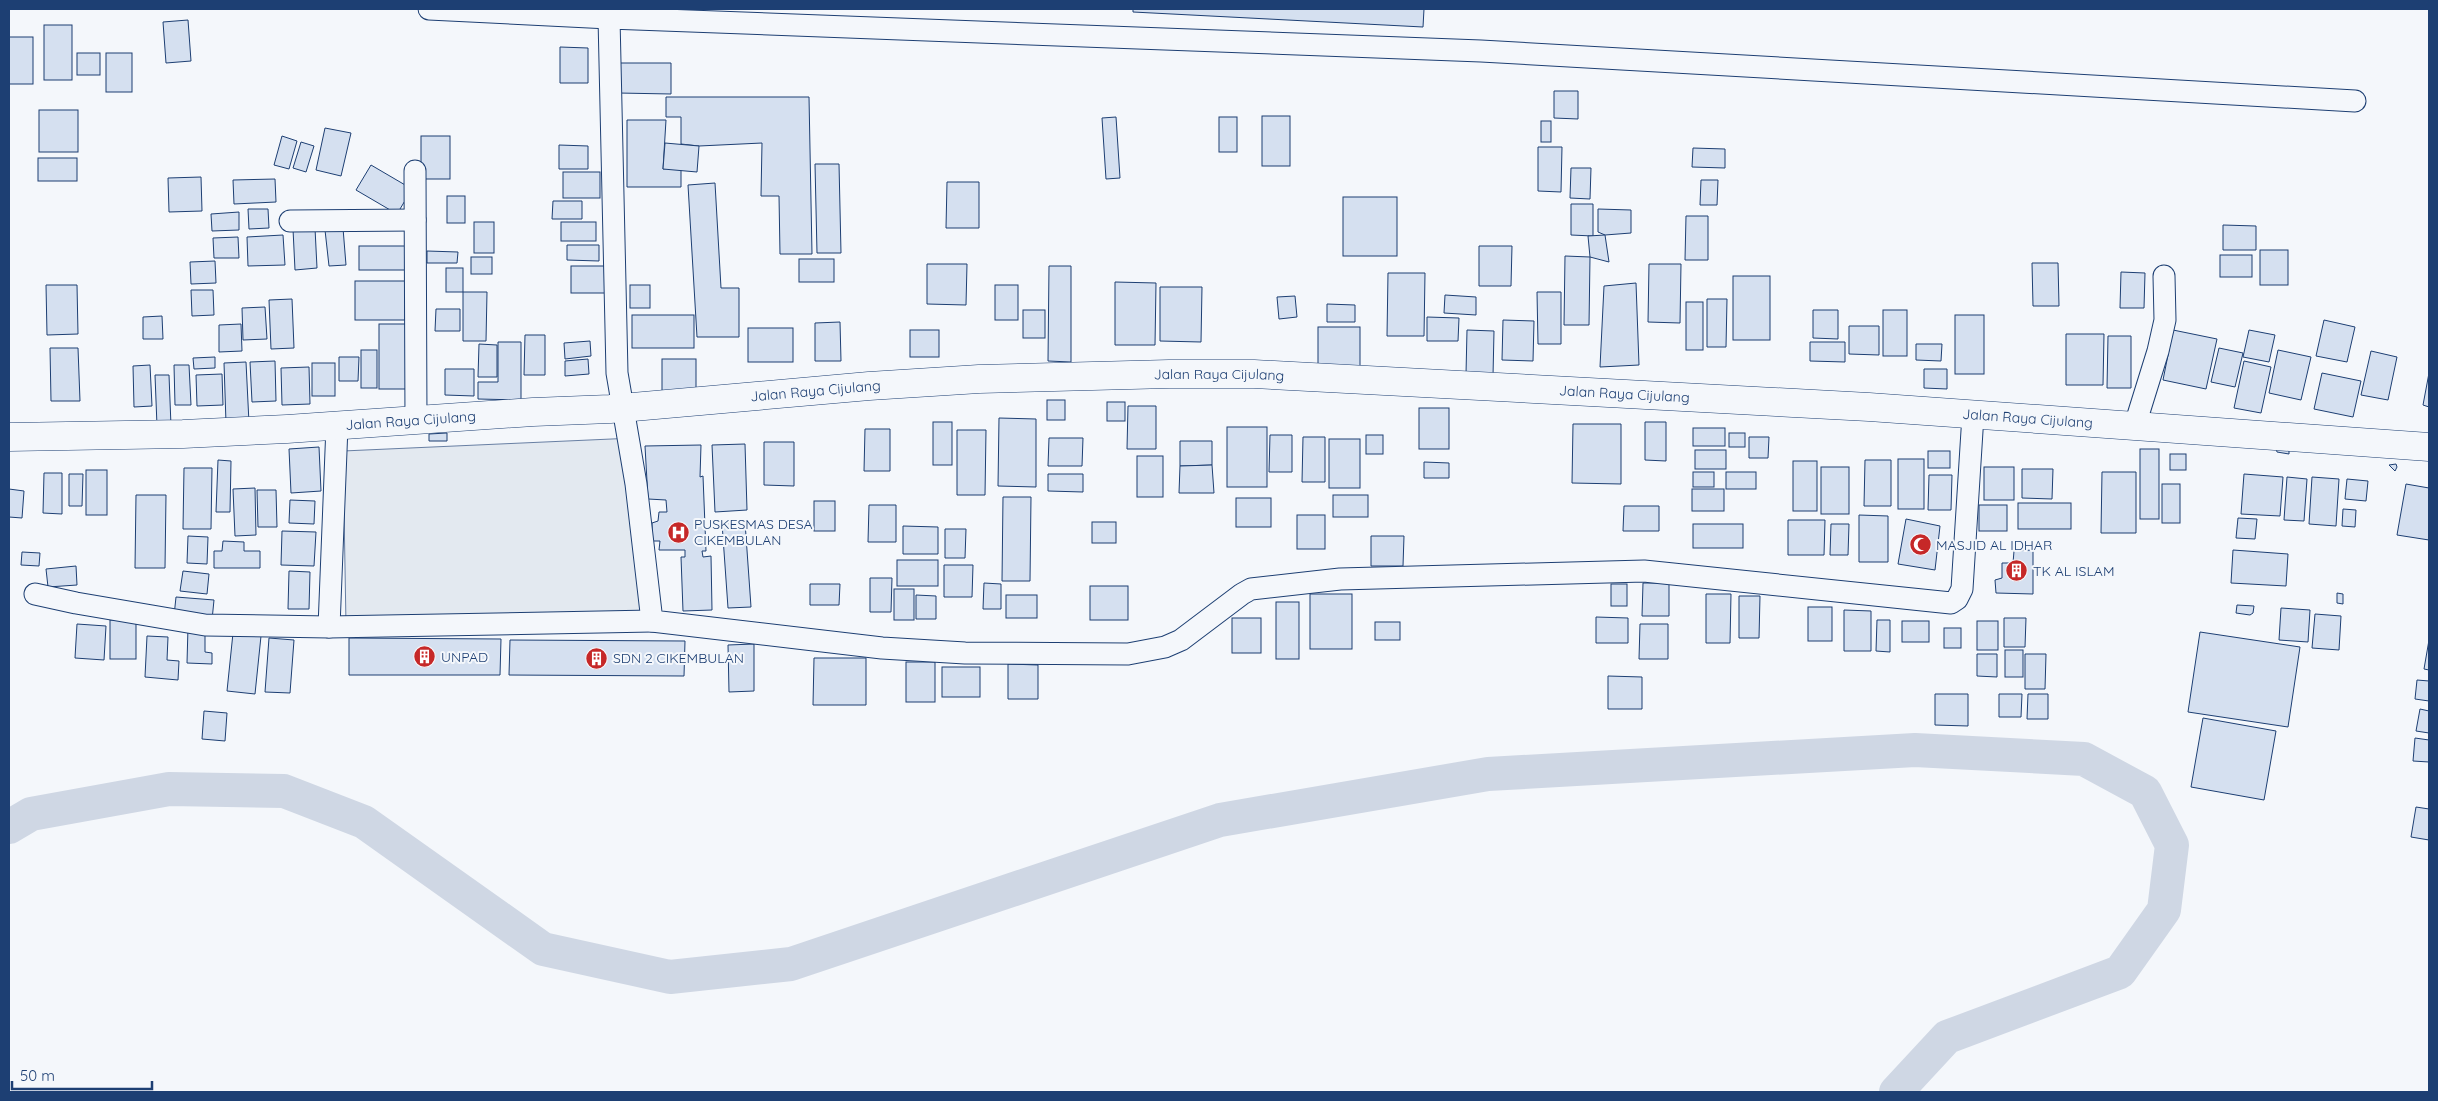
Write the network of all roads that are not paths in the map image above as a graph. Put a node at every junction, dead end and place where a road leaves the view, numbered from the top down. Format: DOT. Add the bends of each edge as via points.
graph roads {
  1 [pos="429,9"];
  2 [pos="609,13"];
  3 [pos="2354,101"];
  4 [pos="415,171"];
  5 [pos="290,220"];
  6 [pos="415,220"];
  7 [pos="2164,276"];
  8 [pos="622,408"];
  9 [pos="1974,415"];
  10 [pos="416,420"];
  11 [pos="2135,425"];
  12 [pos="337,426"];
  13 [pos="9,436"];
  14 [pos="2429,446"];
  15 [pos="35,594"];
  16 [pos="652,621"];
  17 [pos="329,627"];
  1 -- 2 [label="street"];
  2 -- 3 [label="street" via="1481,51"];
  2 -- 8 [label="street" via="617,373"];
  4 -- 6 [label="street"];
  5 -- 6 [label="street"];
  6 -- 10 [label="street"];
  7 -- 11 [label="street" via="2165,320"];
  8 -- 9 [label="highway, Jalan Raya Cijulang" via="979,379 1254,374"];
  8 -- 10 [label="highway, Jalan Raya Cijulang"];
  8 -- 16 [label="street" via="636,484"];
  9 -- 11 [label="highway, Jalan Raya Cijulang"];
  9 -- 16 [label="street" via="1962,590 1952,602 1644,570 1340,579 1251,589 1181,640 1128,654 966,653 882,648"];
  10 -- 12 [label="highway, Jalan Raya Cijulang"];
  11 -- 14 [label="highway, Jalan Raya Cijulang"];
  12 -- 13 [label="highway, Jalan Raya Cijulang" via="183,434"];
  12 -- 17 [label="street"];
  15 -- 17 [label="street" via="205,625"];
  16 -- 17 [label="street"];
}
